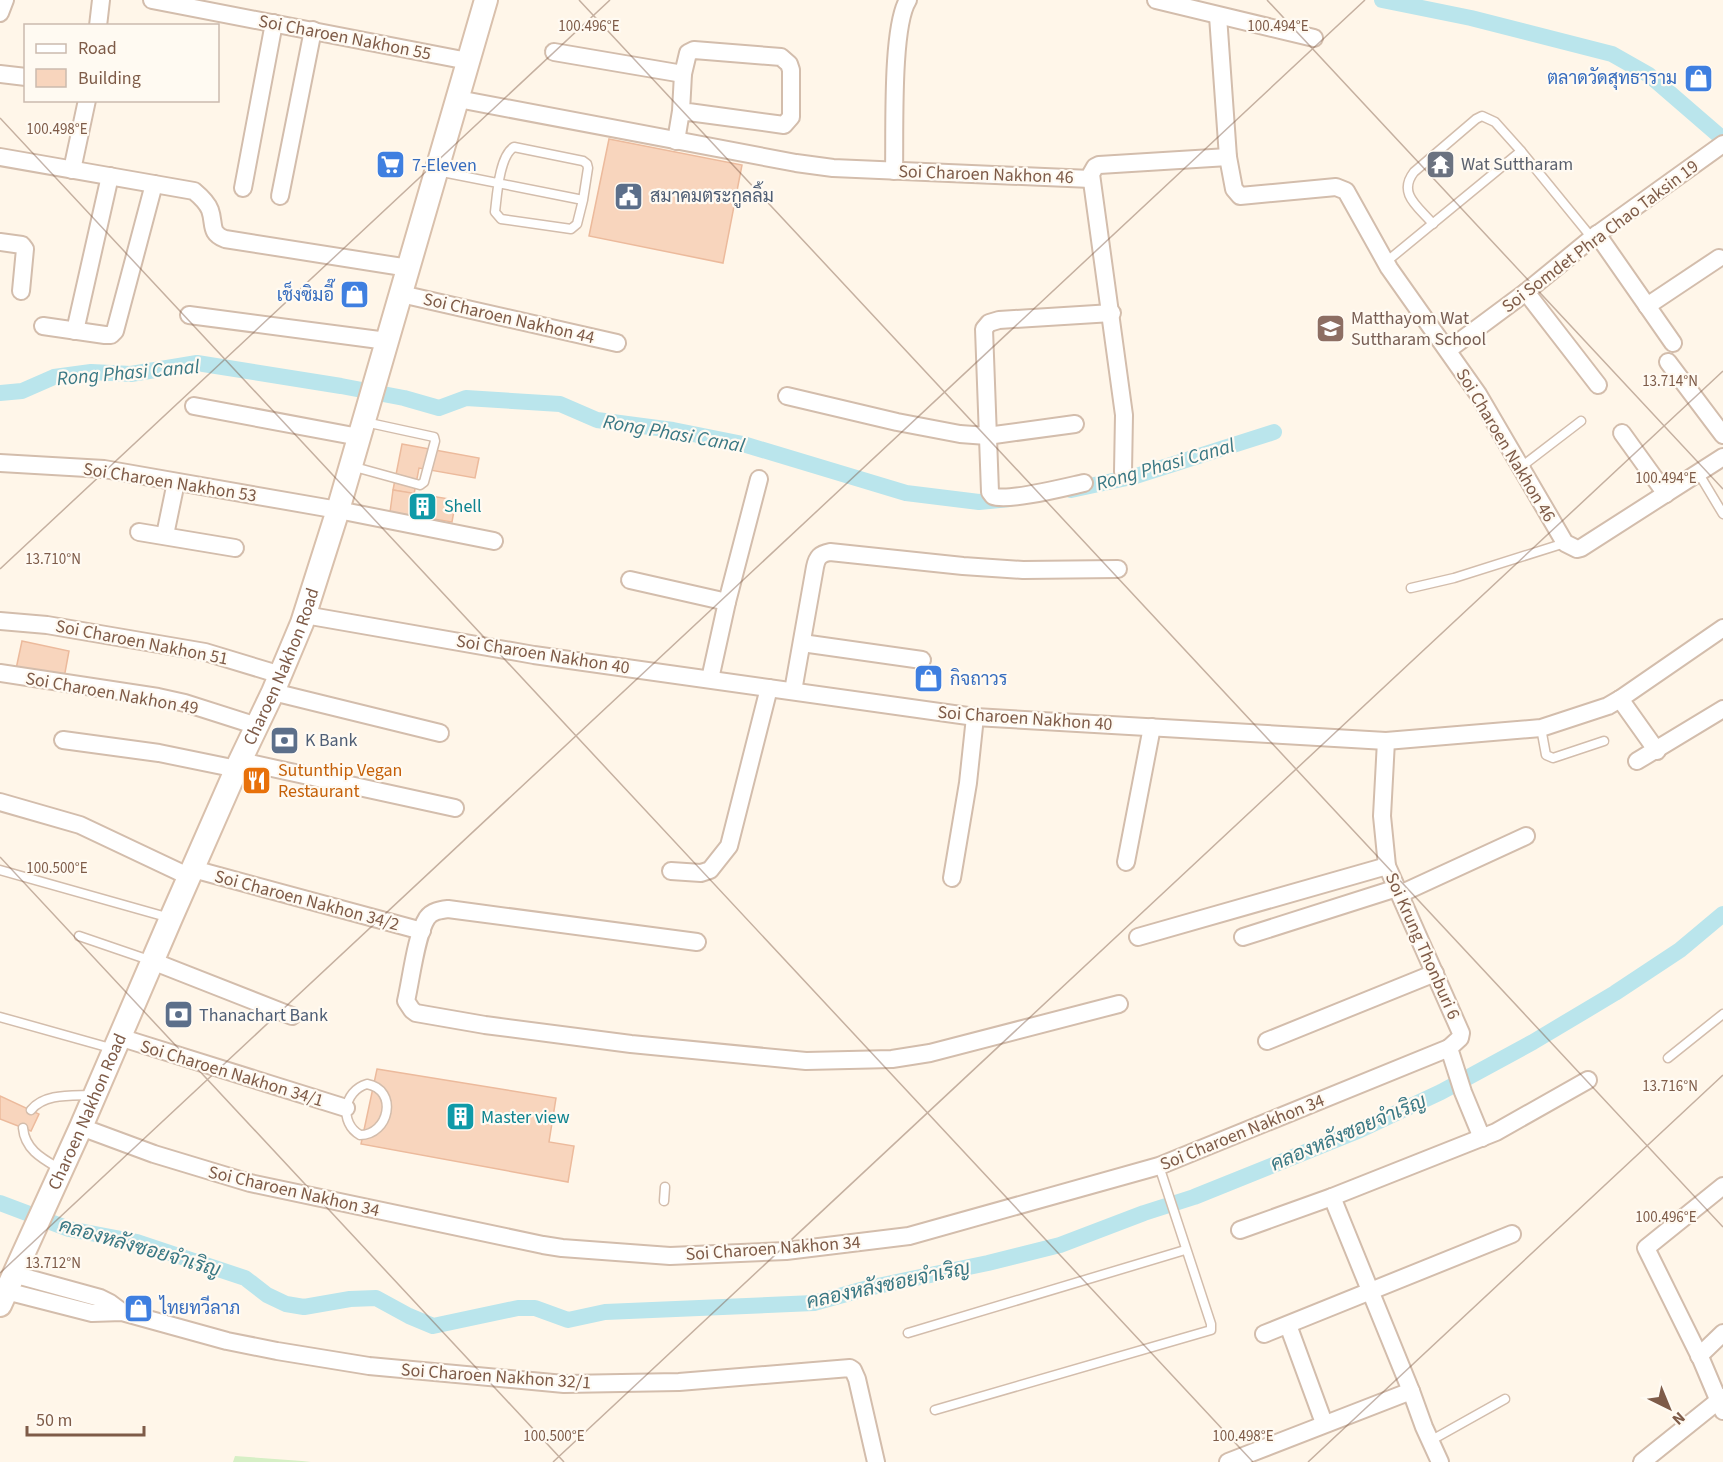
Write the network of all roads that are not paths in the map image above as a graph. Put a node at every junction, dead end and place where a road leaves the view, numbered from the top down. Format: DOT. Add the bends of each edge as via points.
graph roads {
  1 [pos="5,0"];
  2 [pos="101,0"];
  3 [pos="152,0"];
  4 [pos="486,0"];
  5 [pos="908,0"];
  6 [pos="1156,0"];
  7 [pos="0,13"];
  8 [pos="1218,16"];
  9 [pos="274,23"];
  10 [pos="98,24"];
  11 [pos="312,30"];
  12 [pos="1314,38"];
  13 [pos="554,52"];
  14 [pos="468,62"];
  15 [pos="683,74"];
  16 [pos="0,75"];
  17 [pos="24,76"];
  18 [pos="458,99"];
  19 [pos="87,102"];
  20 [pos="681,111"];
  21 [pos="676,141"];
  22 [pos="1722,145"];
  23 [pos="1521,151"];
  24 [pos="0,157"];
  25 [pos="1228,157"];
  26 [pos="72,170"];
  27 [pos="437,171"];
  28 [pos="894,171"];
  29 [pos="110,176"];
  30 [pos="1091,179"];
  31 [pos="154,184"];
  32 [pos="498,184"];
  33 [pos="243,188"];
  34 [pos="280,196"];
  35 [pos="583,200"];
  36 [pos="1433,224"];
  37 [pos="1594,236"];
  38 [pos="0,242"];
  39 [pos="1719,258"];
  40 [pos="1386,262"];
  41 [pos="408,268"];
  42 [pos="21,291"];
  43 [pos="1526,292"];
  44 [pos="401,294"];
  45 [pos="1647,306"];
  46 [pos="1112,313"];
  47 [pos="189,315"];
  48 [pos="43,326"];
  49 [pos="75,331"];
  50 [pos="387,341"];
  51 [pos="617,343"];
  52 [pos="1673,343"];
  53 [pos="1448,350"];
  54 [pos="1668,362"];
  55 [pos="1598,385"];
  56 [pos="787,396"];
  57 [pos="194,406"];
  58 [pos="1581,421"];
  59 [pos="1075,424"];
  60 [pos="361,429"];
  61 [pos="1622,432"];
  62 [pos="1723,435"];
  63 [pos="987,436"];
  64 [pos="1723,457"];
  65 [pos="0,463"];
  66 [pos="351,466"];
  67 [pos="1521,467"];
  68 [pos="1123,472"];
  69 [pos="1699,474"];
  70 [pos="759,479"];
  71 [pos="176,482"];
  72 [pos="1084,483"];
  73 [pos="1666,494"];
  74 [pos="338,510"];
  75 [pos="1723,514"];
  76 [pos="139,532"];
  77 [pos="165,535"];
  78 [pos="495,541"];
  79 [pos="1565,543"];
  80 [pos="235,548"];
  81 [pos="1118,569"];
  82 [pos="630,580"];
  83 [pos="1411,588"];
  84 [pos="727,602"];
  85 [pos="305,615"];
  86 [pos="0,621"];
  87 [pos="1723,628"];
  88 [pos="802,643"];
  89 [pos="922,660"];
  90 [pos="0,672"];
  91 [pos="710,679"];
  92 [pos="277,683"];
  93 [pos="769,688"];
  94 [pos="793,692"];
  95 [pos="1620,699"];
  96 [pos="1723,709"];
  97 [pos="975,717"];
  98 [pos="257,726"];
  99 [pos="1152,727"];
  100 [pos="1541,728"];
  101 [pos="440,733"];
  102 [pos="63,740"];
  103 [pos="1386,741"];
  104 [pos="1604,741"];
  105 [pos="1657,751"];
  106 [pos="1637,761"];
  107 [pos="238,765"];
  108 [pos="0,802"];
  109 [pos="455,808"];
  110 [pos="1526,836"];
  111 [pos="1126,862"];
  112 [pos="1387,866"];
  113 [pos="0,870"];
  114 [pos="671,871"];
  115 [pos="191,873"];
  116 [pos="952,878"];
  117 [pos="1399,891"];
  118 [pos="171,918"];
  119 [pos="422,931"];
  120 [pos="79,936"];
  121 [pos="1138,937"];
  122 [pos="1243,937"];
  123 [pos="697,942"];
  124 [pos="152,961"];
  125 [pos="1436,972"];
  126 [pos="1119,1004"];
  127 [pos="1723,1014"];
  128 [pos="292,1016"];
  129 [pos="0,1017"];
  130 [pos="1267,1041"];
  131 [pos="117,1043"];
  132 [pos="1449,1048"];
  133 [pos="1668,1058"];
  134 [pos="1588,1080"];
  135 [pos="94,1095"];
  136 [pos="346,1108"];
  137 [pos="31,1110"];
  138 [pos="81,1127"];
  139 [pos="23,1128"];
  140 [pos="1482,1138"];
  141 [pos="1159,1166"];
  142 [pos="60,1169"];
  143 [pos="1723,1186"];
  144 [pos="665,1187"];
  145 [pos="1332,1197"];
  146 [pos="664,1201"];
  147 [pos="1240,1230"];
  148 [pos="1512,1234"];
  149 [pos="1185,1251"];
  150 [pos="1370,1292"];
  151 [pos="5,1293"];
  152 [pos="1288,1325"];
  153 [pos="908,1333"];
  154 [pos="1723,1333"];
  155 [pos="1264,1334"];
  156 [pos="1699,1356"];
  157 [pos="1411,1390"];
  158 [pos="1505,1399"];
  159 [pos="1722,1403"];
  160 [pos="935,1410"];
  161 [pos="1324,1423"];
  162 [pos="1430,1441"];
  163 [pos="876,1462"];
  164 [pos="1228,1462"];
  165 [pos="1440,1462"];
  166 [pos="1641,1462"];
  1 -- 7 [label="street"];
  2 -- 10 [label="street"];
  3 -- 9 [label="street, Soi Charoen Nakhon 55"];
  4 -- 14 [label="main road, Charoen Nakhon Road"];
  5 -- 28 [label="street" via="900,19 897,53"];
  6 -- 8 [label="street"];
  8 -- 12 [label="street"];
  8 -- 25 [label="street"];
  9 -- 11 [label="street, Soi Charoen Nakhon 55"];
  9 -- 33 [label="street"];
  11 -- 14 [label="street, Soi Charoen Nakhon 55"];
  11 -- 34 [label="street"];
  13 -- 15 [label="street"];
  14 -- 18 [label="main road, Charoen Nakhon Road"];
  15 -- 20 [label="street"];
  15 -- 20 [label="street" via="686,55 694,50 781,57 791,70 791,117 784,125 777,125"];
  16 -- 17 [label="street"];
  18 -- 21 [label="street, Soi Charoen Nakhon 46"];
  18 -- 27 [label="main road, Charoen Nakhon Road"];
  19 -- 26 [label="street"];
  20 -- 21 [label="street"];
  21 -- 28 [label="street, Soi Charoen Nakhon 46" via="833,168"];
  22 -- 37 [label="street, Soi Somdet Phra Chao Taksin 19"];
  23 -- 36 [label="lane"];
  23 -- 36 [label="lane" via="1495,122 1482,116 1476,118 1408,181 1408,195"];
  23 -- 37 [label="lane"];
  24 -- 26 [label="street"];
  25 -- 30 [label="street, Soi Charoen Nakhon 46" via="1100,165"];
  25 -- 40 [label="street, Soi Charoen Nakhon 46" via="1234,189 1240,196 1336,187 1346,191"];
  26 -- 29 [label="street"];
  27 -- 32 [label="lane"];
  27 -- 41 [label="main road, Charoen Nakhon Road"];
  28 -- 30 [label="street, Soi Charoen Nakhon 46"];
  29 -- 31 [label="street"];
  29 -- 49 [label="street"];
  30 -- 46 [label="street"];
  31 -- 41 [label="street" via="194,191 207,203 217,237"];
  31 -- 49 [label="street" via="115,331 105,335"];
  32 -- 35 [label="lane"];
  32 -- 35 [label="lane" via="495,212 501,219 571,229 578,224"];
  32 -- 35 [label="lane" via="505,156 513,147 583,160 588,168"];
  36 -- 40 [label="lane"];
  37 -- 43 [label="street, Soi Somdet Phra Chao Taksin 19"];
  37 -- 45 [label="street"];
  38 -- 42 [label="street" via="22,245 25,249"];
  39 -- 45 [label="street"];
  40 -- 53 [label="street, Soi Charoen Nakhon 46"];
  41 -- 44 [label="main road, Charoen Nakhon Road"];
  43 -- 53 [label="street, Soi Somdet Phra Chao Taksin 19"];
  43 -- 55 [label="street"];
  44 -- 50 [label="main road, Charoen Nakhon Road"];
  44 -- 51 [label="street, Soi Charoen Nakhon 44"];
  45 -- 52 [label="street"];
  46 -- 63 [label="street" via="989,323 984,329"];
  46 -- 68 [label="street" via="1124,416"];
  47 -- 50 [label="street"];
  48 -- 49 [label="street"];
  50 -- 60 [label="main road, Charoen Nakhon Road"];
  53 -- 67 [label="street, Soi Charoen Nakhon 46"];
  54 -- 62 [label="street"];
  56 -- 63 [label="street" via="897,422"];
  57 -- 60 [label="street"];
  58 -- 67 [label="lane"];
  59 -- 63 [label="street"];
  60 -- 66 [label="main road, Charoen Nakhon Road"];
  60 -- 66 [label="lane" via="430,435 435,441 420,485"];
  61 -- 73 [label="street"];
  63 -- 72 [label="street" via="990,492 996,498"];
  64 -- 69 [label="street"];
  65 -- 71 [label="street, Soi Charoen Nakhon 53" via="104,469"];
  66 -- 74 [label="main road, Charoen Nakhon Road"];
  67 -- 79 [label="street, Soi Charoen Nakhon 46"];
  69 -- 73 [label="street"];
  69 -- 75 [label="lane"];
  70 -- 84 [label="street"];
  71 -- 74 [label="street, Soi Charoen Nakhon 53"];
  71 -- 77 [label="street"];
  73 -- 79 [label="street" via="1581,548"];
  74 -- 78 [label="street, Soi Charoen Nakhon 53"];
  74 -- 85 [label="main road, Charoen Nakhon Road"];
  76 -- 77 [label="street"];
  77 -- 80 [label="street"];
  79 -- 83 [label="lane"];
  81 -- 88 [label="street" via="1023,570 830,552 816,559"];
  82 -- 84 [label="street"];
  84 -- 91 [label="street"];
  85 -- 91 [label="street, Soi Charoen Nakhon 40" via="534,655"];
  85 -- 92 [label="main road, Charoen Nakhon Road"];
  86 -- 92 [label="street, Soi Charoen Nakhon 51" via="47,625 205,652"];
  87 -- 95 [label="street, Soi Charoen Nakhon 40"];
  88 -- 89 [label="street"];
  88 -- 94 [label="street"];
  90 -- 98 [label="street, Soi Charoen Nakhon 49" via="158,697"];
  91 -- 93 [label="street, Soi Charoen Nakhon 40"];
  92 -- 98 [label="main road, Charoen Nakhon Road"];
  92 -- 101 [label="street, Soi Charoen Nakhon 51"];
  93 -- 94 [label="street, Soi Charoen Nakhon 40"];
  93 -- 114 [label="street" via="729,846 710,870"];
  94 -- 97 [label="street, Soi Charoen Nakhon 40"];
  95 -- 100 [label="street, Soi Charoen Nakhon 40"];
  95 -- 105 [label="street"];
  96 -- 105 [label="street"];
  97 -- 99 [label="street, Soi Charoen Nakhon 40"];
  97 -- 116 [label="street"];
  98 -- 107 [label="main road, Charoen Nakhon Road"];
  99 -- 103 [label="street, Soi Charoen Nakhon 40"];
  99 -- 111 [label="street"];
  100 -- 103 [label="street, Soi Charoen Nakhon 40"];
  100 -- 104 [label="lane" via="1549,758"];
  102 -- 107 [label="street"];
  103 -- 112 [label="street, Soi Krung Thonburi 6" via="1382,816"];
  105 -- 106 [label="street"];
  107 -- 109 [label="street"];
  107 -- 115 [label="main road, Charoen Nakhon Road"];
  108 -- 115 [label="street, Soi Charoen Nakhon 34/2" via="80,825"];
  110 -- 117 [label="street"];
  112 -- 117 [label="street, Soi Krung Thonburi 6"];
  112 -- 121 [label="street"];
  113 -- 118 [label="lane"];
  115 -- 118 [label="main road, Charoen Nakhon Road"];
  115 -- 119 [label="street, Soi Charoen Nakhon 34/2"];
  117 -- 122 [label="street"];
  117 -- 125 [label="street, Soi Krung Thonburi 6"];
  118 -- 124 [label="main road, Charoen Nakhon Road"];
  119 -- 123 [label="street" via="434,912 448,909"];
  119 -- 126 [label="street" via="406,1001 417,1013 665,1048 806,1061 892,1059 930,1053"];
  120 -- 124 [label="lane"];
  124 -- 128 [label="street"];
  124 -- 131 [label="main road, Charoen Nakhon Road"];
  125 -- 130 [label="street"];
  125 -- 132 [label="street, Soi Krung Thonburi 6" via="1461,1033"];
  127 -- 133 [label="lane"];
  129 -- 131 [label="lane"];
  131 -- 135 [label="main road, Charoen Nakhon Road"];
  131 -- 136 [label="street, Soi Charoen Nakhon 34/1"];
  132 -- 140 [label="street, Soi Krung Thonburi 6"];
  132 -- 141 [label="street, Soi Charoen Nakhon 34"];
  134 -- 140 [label="street"];
  135 -- 137 [label="lane" via="54,1098 36,1104"];
  135 -- 138 [label="main road, Charoen Nakhon Road"];
  136 -- 136 [label="lane" via="356,1090 367,1084 377,1087 387,1104 381,1125 365,1135 349,1125"];
  138 -- 141 [label="street, Soi Charoen Nakhon 34" via="154,1154 286,1192 562,1248 658,1255 786,1251 909,1236"];
  138 -- 142 [label="main road, Charoen Nakhon Road"];
  139 -- 142 [label="lane" via="29,1147"];
  140 -- 145 [label="street"];
  141 -- 149 [label="lane"];
  142 -- 151 [label="main road, Charoen Nakhon Road"];
  143 -- 156 [label="street" via="1646,1248"];
  144 -- 146 [label="lane"];
  145 -- 147 [label="street"];
  145 -- 150 [label="street"];
  148 -- 150 [label="street"];
  149 -- 153 [label="lane"];
  149 -- 160 [label="lane" via="1211,1330"];
  150 -- 152 [label="street"];
  150 -- 157 [label="street"];
  151 -- 163 [label="street, Soi Charoen Nakhon 32/1" via="100,1298 122,1312 227,1341 369,1366 564,1384 680,1382 850,1368 857,1379"];
  152 -- 155 [label="street"];
  152 -- 161 [label="street"];
  154 -- 156 [label="street"];
  156 -- 159 [label="street"];
  157 -- 161 [label="street"];
  157 -- 162 [label="street"];
  158 -- 162 [label="lane"];
  159 -- 166 [label="street"];
  161 -- 164 [label="street"];
  162 -- 165 [label="street"];
}
